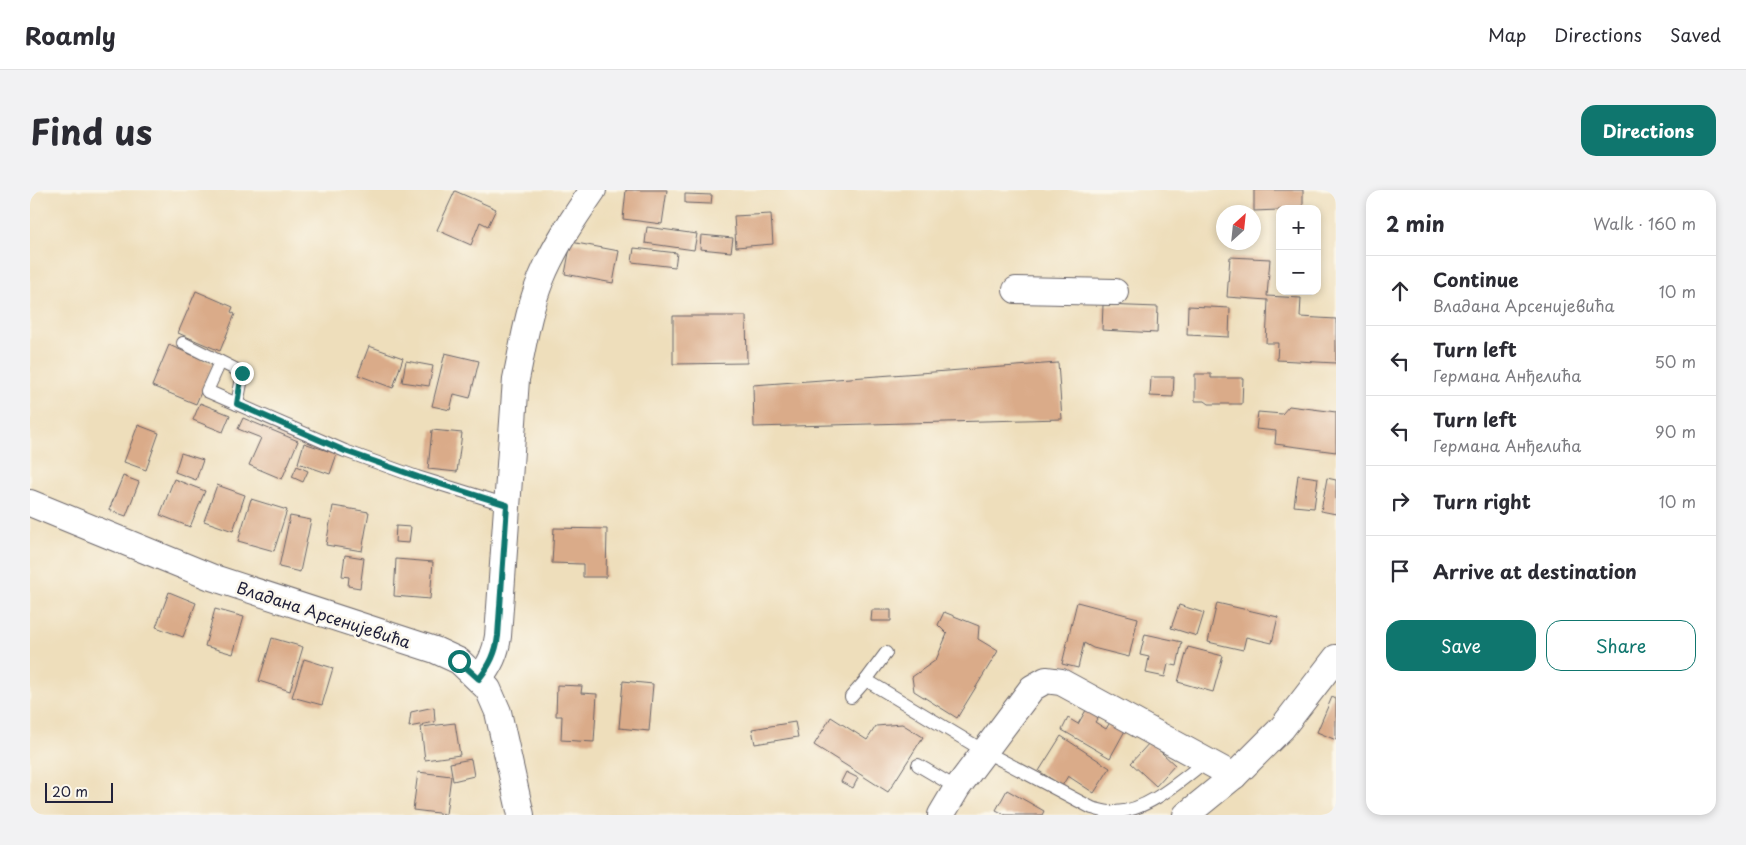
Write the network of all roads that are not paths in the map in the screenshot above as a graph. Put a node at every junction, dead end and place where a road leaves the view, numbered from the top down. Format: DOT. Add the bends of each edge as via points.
graph roads {
  1 [pos="593,190"];
  2 [pos="1016,290"];
  3 [pos="1115,292"];
  4 [pos="183,343"];
  5 [pos="220,362"];
  6 [pos="237,404"];
  7 [pos="30,503"];
  8 [pos="507,505"];
  9 [pos="886,652"];
  10 [pos="1336,658"];
  11 [pos="479,679"];
  12 [pos="866,680"];
  13 [pos="851,697"];
  14 [pos="984,751"];
  15 [pos="1206,761"];
  16 [pos="918,765"];
  17 [pos="1234,776"];
  18 [pos="957,788"];
  19 [pos="521,815"];
  20 [pos="940,815"];
  21 [pos="1186,815"];
  1 -- 8 [label="street" via="551,258 531,308 516,380"];
  2 -- 3 [label="street"];
  4 -- 5 [label="lane"];
  5 -- 6 [label="lane" via="242,373"];
  5 -- 6 [label="lane" via="207,392"];
  6 -- 8 [label="lane" via="345,451"];
  7 -- 11 [label="street, Владана Арсенијевића" via="211,577 435,650 459,661"];
  8 -- 11 [label="street" via="497,643 491,663"];
  9 -- 12 [label="lane"];
  10 -- 17 [label="street" via="1282,728"];
  11 -- 19 [label="street, Владана Арсенијевића" via="488,689 498,712"];
  12 -- 13 [label="lane"];
  12 -- 14 [label="lane"];
  14 -- 15 [label="lane" via="1092,808 1114,812 1137,808 1163,794"];
  14 -- 15 [label="street" via="1032,688 1046,680 1061,682"];
  14 -- 18 [label="street"];
  15 -- 17 [label="street"];
  16 -- 18 [label="lane"];
  17 -- 21 [label="street"];
  18 -- 20 [label="street"];
}
